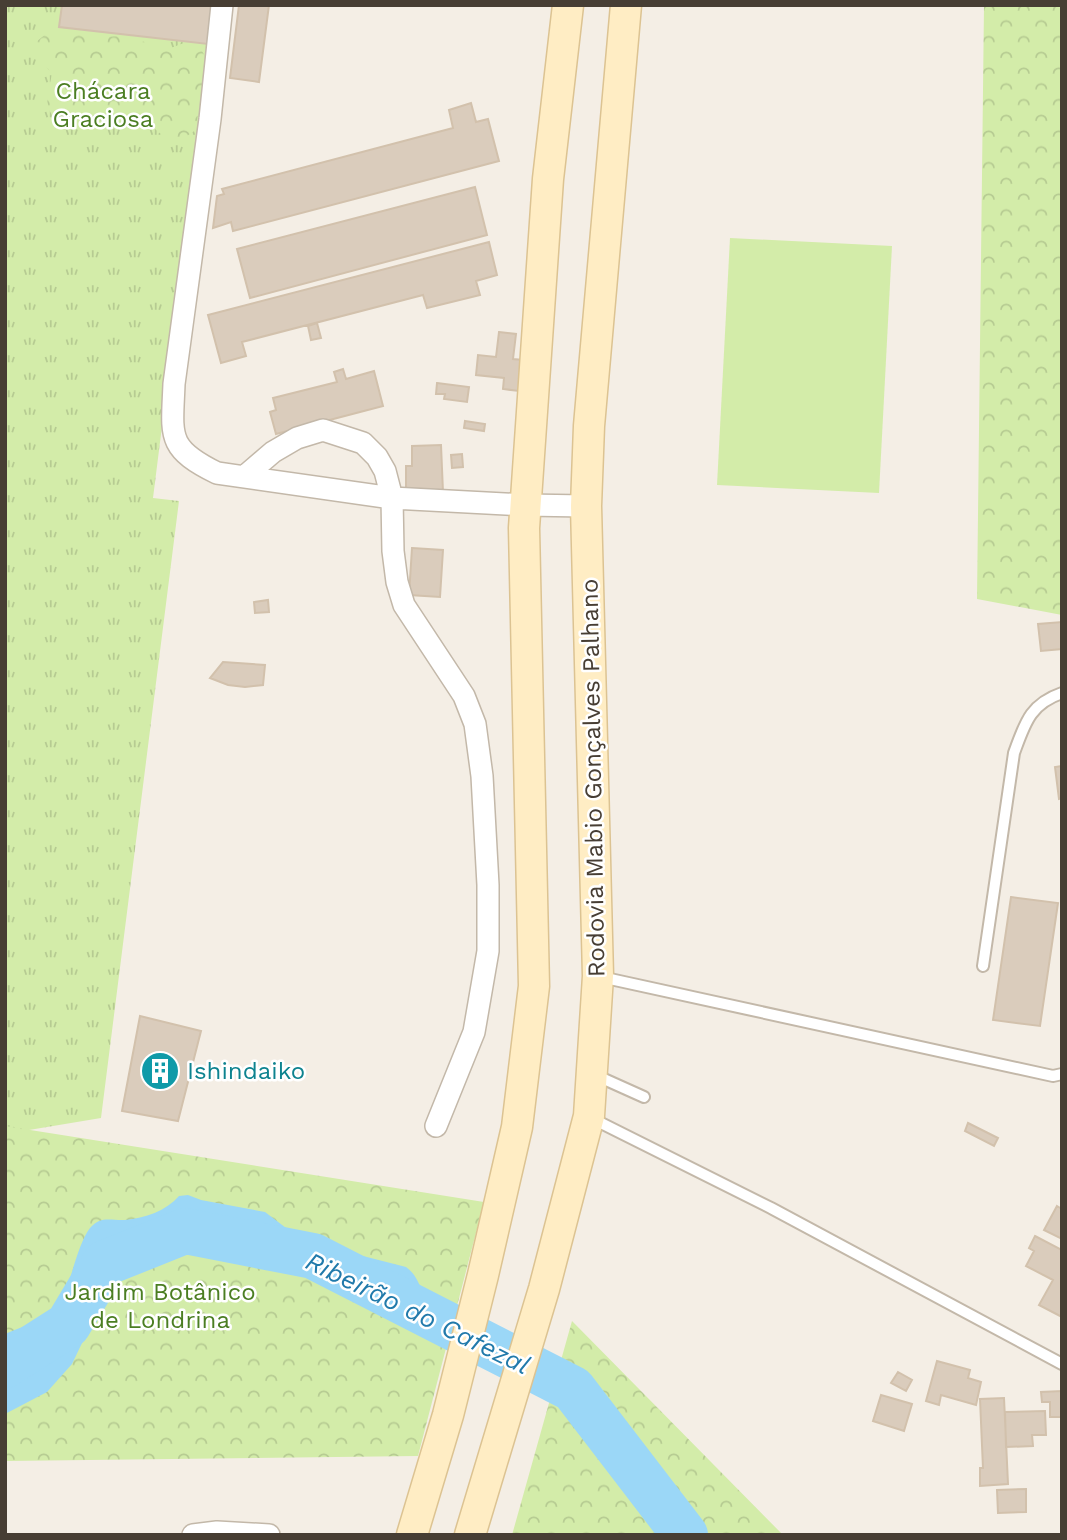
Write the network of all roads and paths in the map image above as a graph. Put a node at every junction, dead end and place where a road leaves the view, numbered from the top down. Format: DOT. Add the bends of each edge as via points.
graph roads {
  1 [pos="222,5"];
  2 [pos="568,5"];
  3 [pos="626,5"];
  4 [pos="244,476"];
  5 [pos="392,498"];
  6 [pos="525,505"];
  7 [pos="586,506"];
  8 [pos="1062,693"];
  9 [pos="984,966"];
  10 [pos="598,976"];
  11 [pos="592,1073"];
  12 [pos="1062,1074"];
  13 [pos="644,1097"];
  14 [pos="589,1116"];
  15 [pos="436,1126"];
  16 [pos="1062,1363"];
  17 [pos="193,1535"];
  18 [pos="269,1535"];
  19 [pos="412,1535"];
  20 [pos="470,1535"];
  1 -- 4 [label="street" via="174,384 173,426 178,448 195,462 217,473"];
  2 -- 6 [label="main road" via="548,179"];
  3 -- 7 [label="main road, Rodovia Mabio Gonçalves Palhano"];
  4 -- 5 [label="street"];
  4 -- 5 [label="street" via="297,438 323,430 363,443 385,471"];
  5 -- 6 [label="street"];
  5 -- 15 [label="street" via="393,551 404,605 464,696 475,724 482,776 488,951 474,1032"];
  6 -- 7 [label="street"];
  6 -- 19 [label="main road" via="534,986 517,1127 448,1415"];
  7 -- 10 [label="main road, Rodovia Mabio Gonçalves Palhano"];
  8 -- 9 [label="lane" via="1043,700 1024,724 1014,753"];
  10 -- 11 [label="main road, Rodovia Mabio Gonçalves Palhano"];
  10 -- 12 [label="lane" via="1053,1076"];
  11 -- 13 [label="lane"];
  11 -- 14 [label="main road, Rodovia Mabio Gonçalves Palhano"];
  14 -- 16 [label="lane"];
  14 -- 20 [label="main road, Rodovia Mabio Gonçalves Palhano" via="544,1289"];
  17 -- 18 [label="street"];
}
